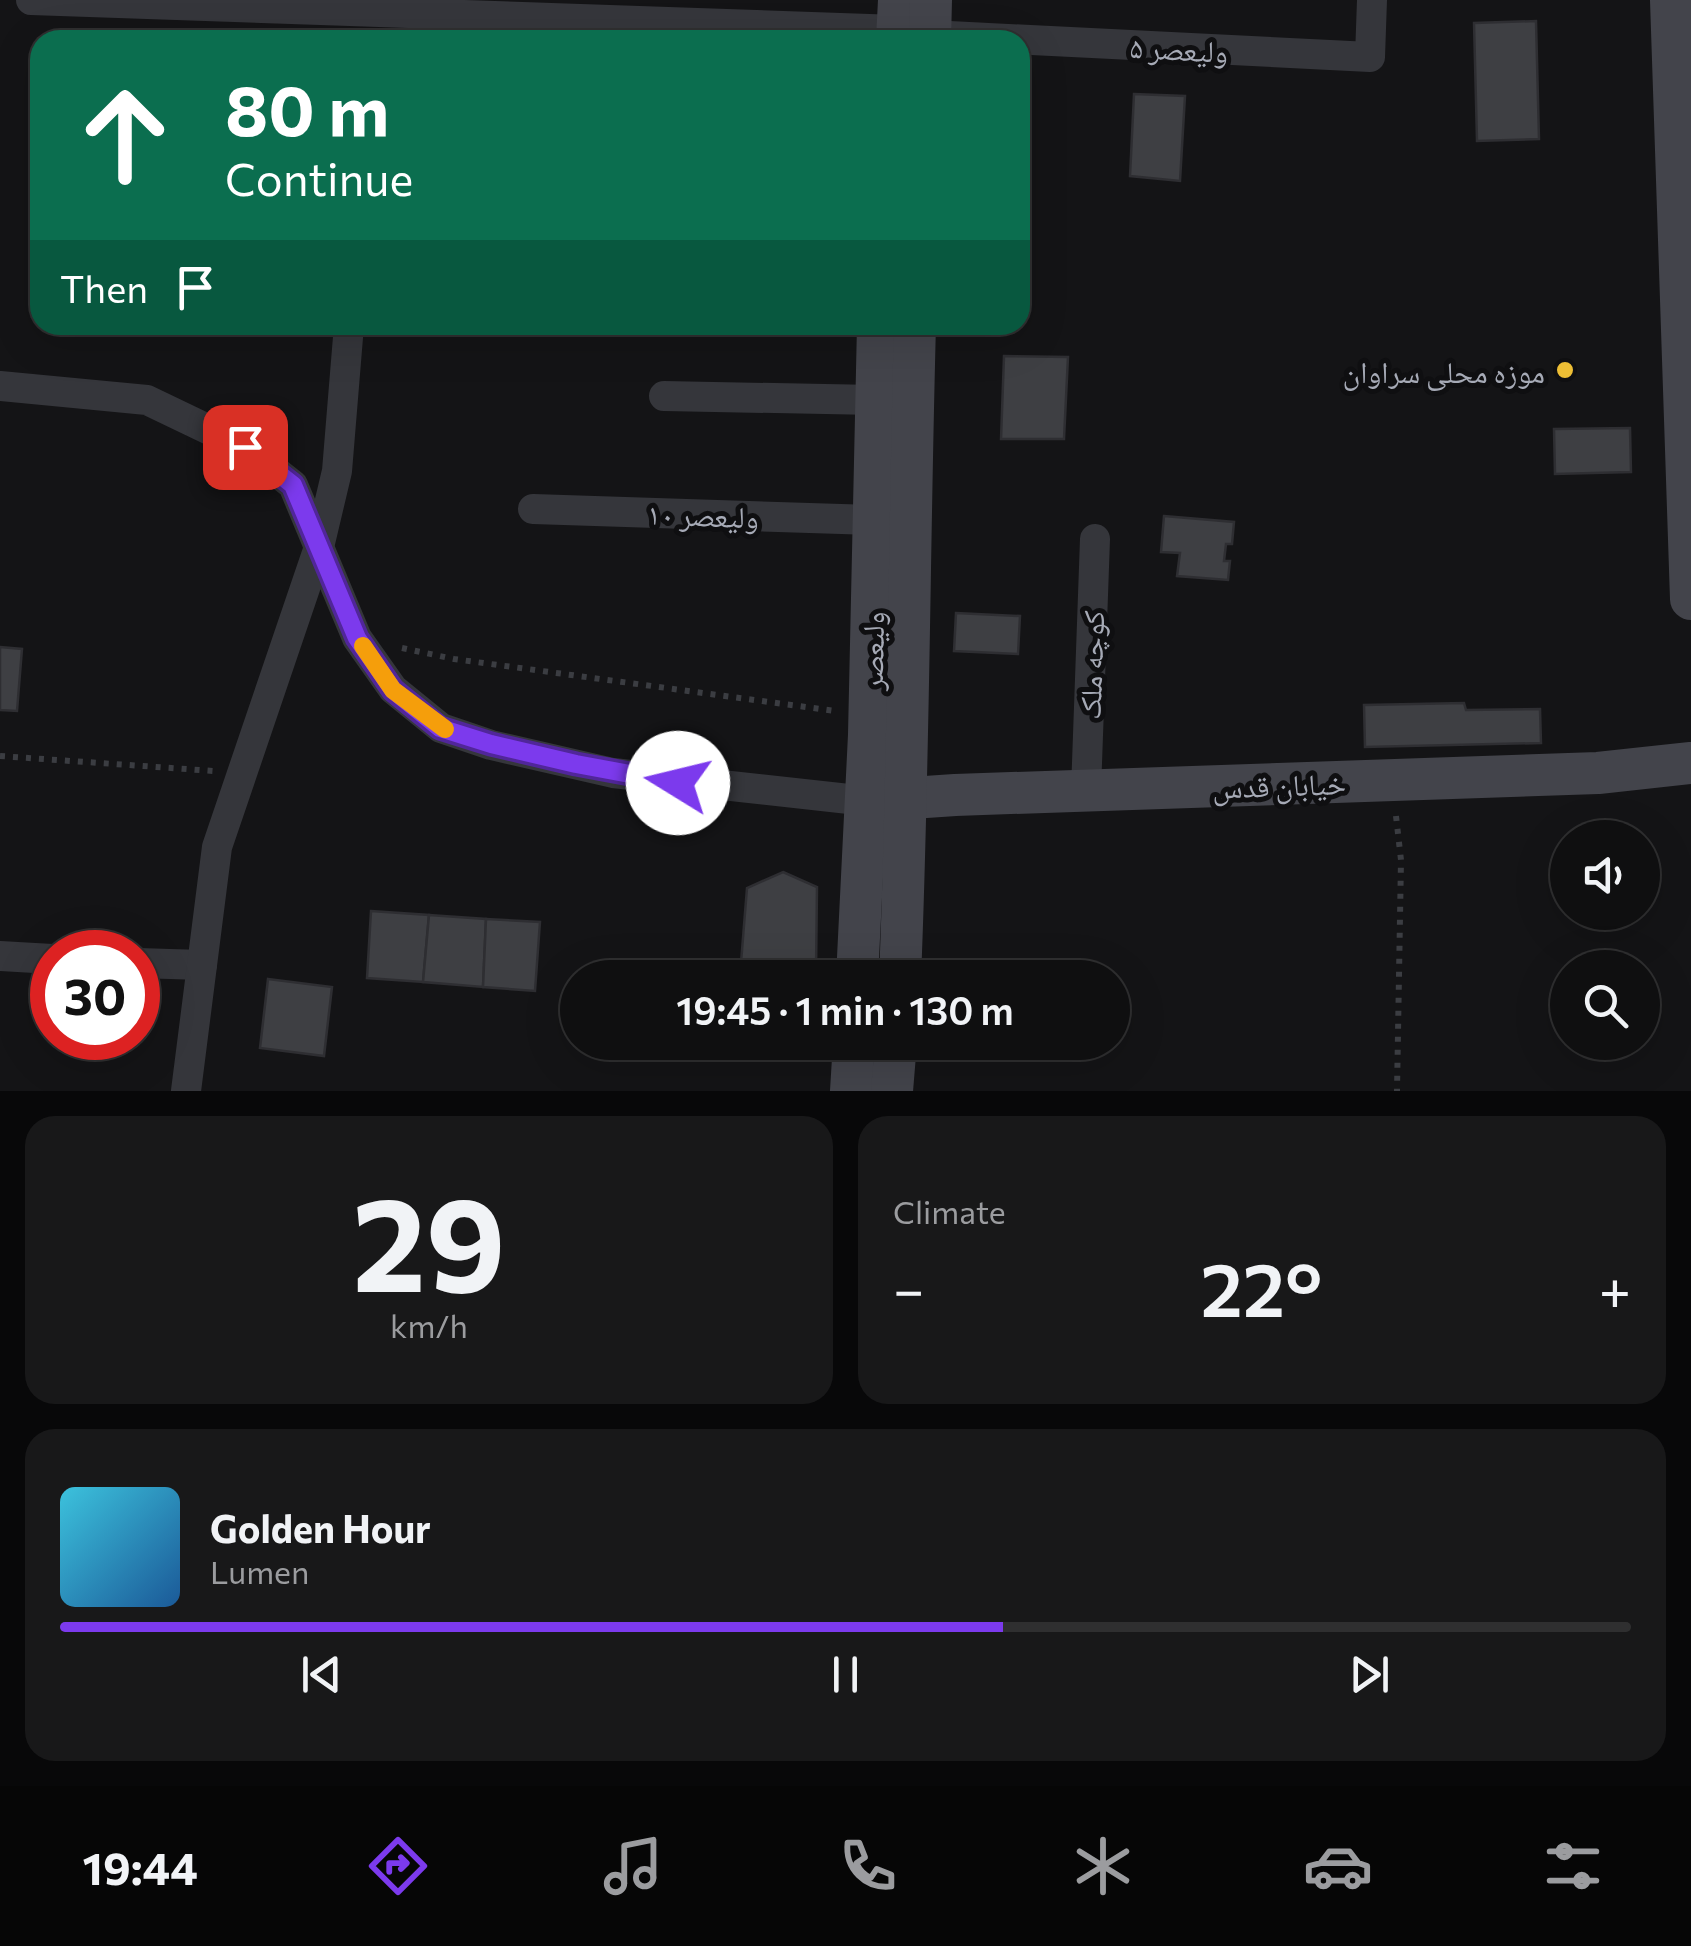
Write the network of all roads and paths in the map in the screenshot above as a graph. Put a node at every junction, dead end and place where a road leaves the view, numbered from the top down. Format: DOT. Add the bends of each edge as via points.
graph roads {
  1 [pos="31,0"];
  2 [pos="1372,0"];
  3 [pos="1671,0"];
  4 [pos="391,6"];
  5 [pos="914,24"];
  6 [pos="359,26"];
  7 [pos="997,30"];
  8 [pos="1030,32"];
  9 [pos="349,335"];
  10 [pos="878,335"];
  11 [pos="915,335"];
  12 [pos="0,386"];
  13 [pos="664,396"];
  14 [pos="876,400"];
  15 [pos="533,509"];
  16 [pos="873,520"];
  17 [pos="1095,539"];
  18 [pos="319,547"];
  19 [pos="1691,600"];
  20 [pos="357,638"];
  21 [pos="870,716"];
  22 [pos="0,756"];
  23 [pos="1691,763"];
  24 [pos="240,772"];
  25 [pos="1392,780"];
  26 [pos="1086,791"];
  27 [pos="887,801"];
  28 [pos="0,956"];
  29 [pos="30,958"];
  30 [pos="860,960"];
  31 [pos="899,960"];
  32 [pos="160,963"];
  33 [pos="202,966"];
  34 [pos="853,1060"];
  35 [pos="895,1060"];
  36 [pos="186,1091"];
  37 [pos="851,1091"];
  38 [pos="892,1091"];
  39 [pos="1397,1091"];
  1 -- 6 [label="street"];
  2 -- 8 [label="street, ولیعصر ۵" via="1370,57"];
  3 -- 19 [label="main road"];
  4 -- 5 [label="street"];
  4 -- 6 [label="street"];
  5 -- 7 [label="street, ولیعصر ۵"];
  9 -- 18 [label="street" via="337,471"];
  10 -- 14 [label="main road, ولیعصر"];
  11 -- 27 [label="main road, ولیعصر" via="906,648"];
  12 -- 18 [label="street" via="147,400 245,447 293,485"];
  13 -- 14 [label="street"];
  14 -- 16 [label="main road, ولیعصر"];
  15 -- 16 [label="street, ولیعصر ۱۰"];
  16 -- 21 [label="main road, ولیعصر"];
  17 -- 26 [label="street, کوچه ملک"];
  18 -- 20 [label="street"];
  18 -- 24 [label="street"];
  20 -- 21 [label="path" via="454,659"];
  20 -- 27 [label="street" via="393,690 440,728 491,744 629,776"];
  21 -- 27 [label="main road, ولیعصر"];
  22 -- 24 [label="path"];
  23 -- 25 [label="main road, خیابان قدس"];
  24 -- 33 [label="street" via="217,847"];
  25 -- 26 [label="main road, خیابان قدس"];
  25 -- 39 [label="path" via="1401,860"];
  26 -- 27 [label="main road, خیابان قدس"];
  27 -- 30 [label="main road, ولیعصر"];
  27 -- 31 [label="main road, ولیعصر"];
  28 -- 29 [label="street"];
  32 -- 33 [label="street"];
  33 -- 36 [label="street"];
  34 -- 37 [label="main road"];
  35 -- 38 [label="main road"];
}
